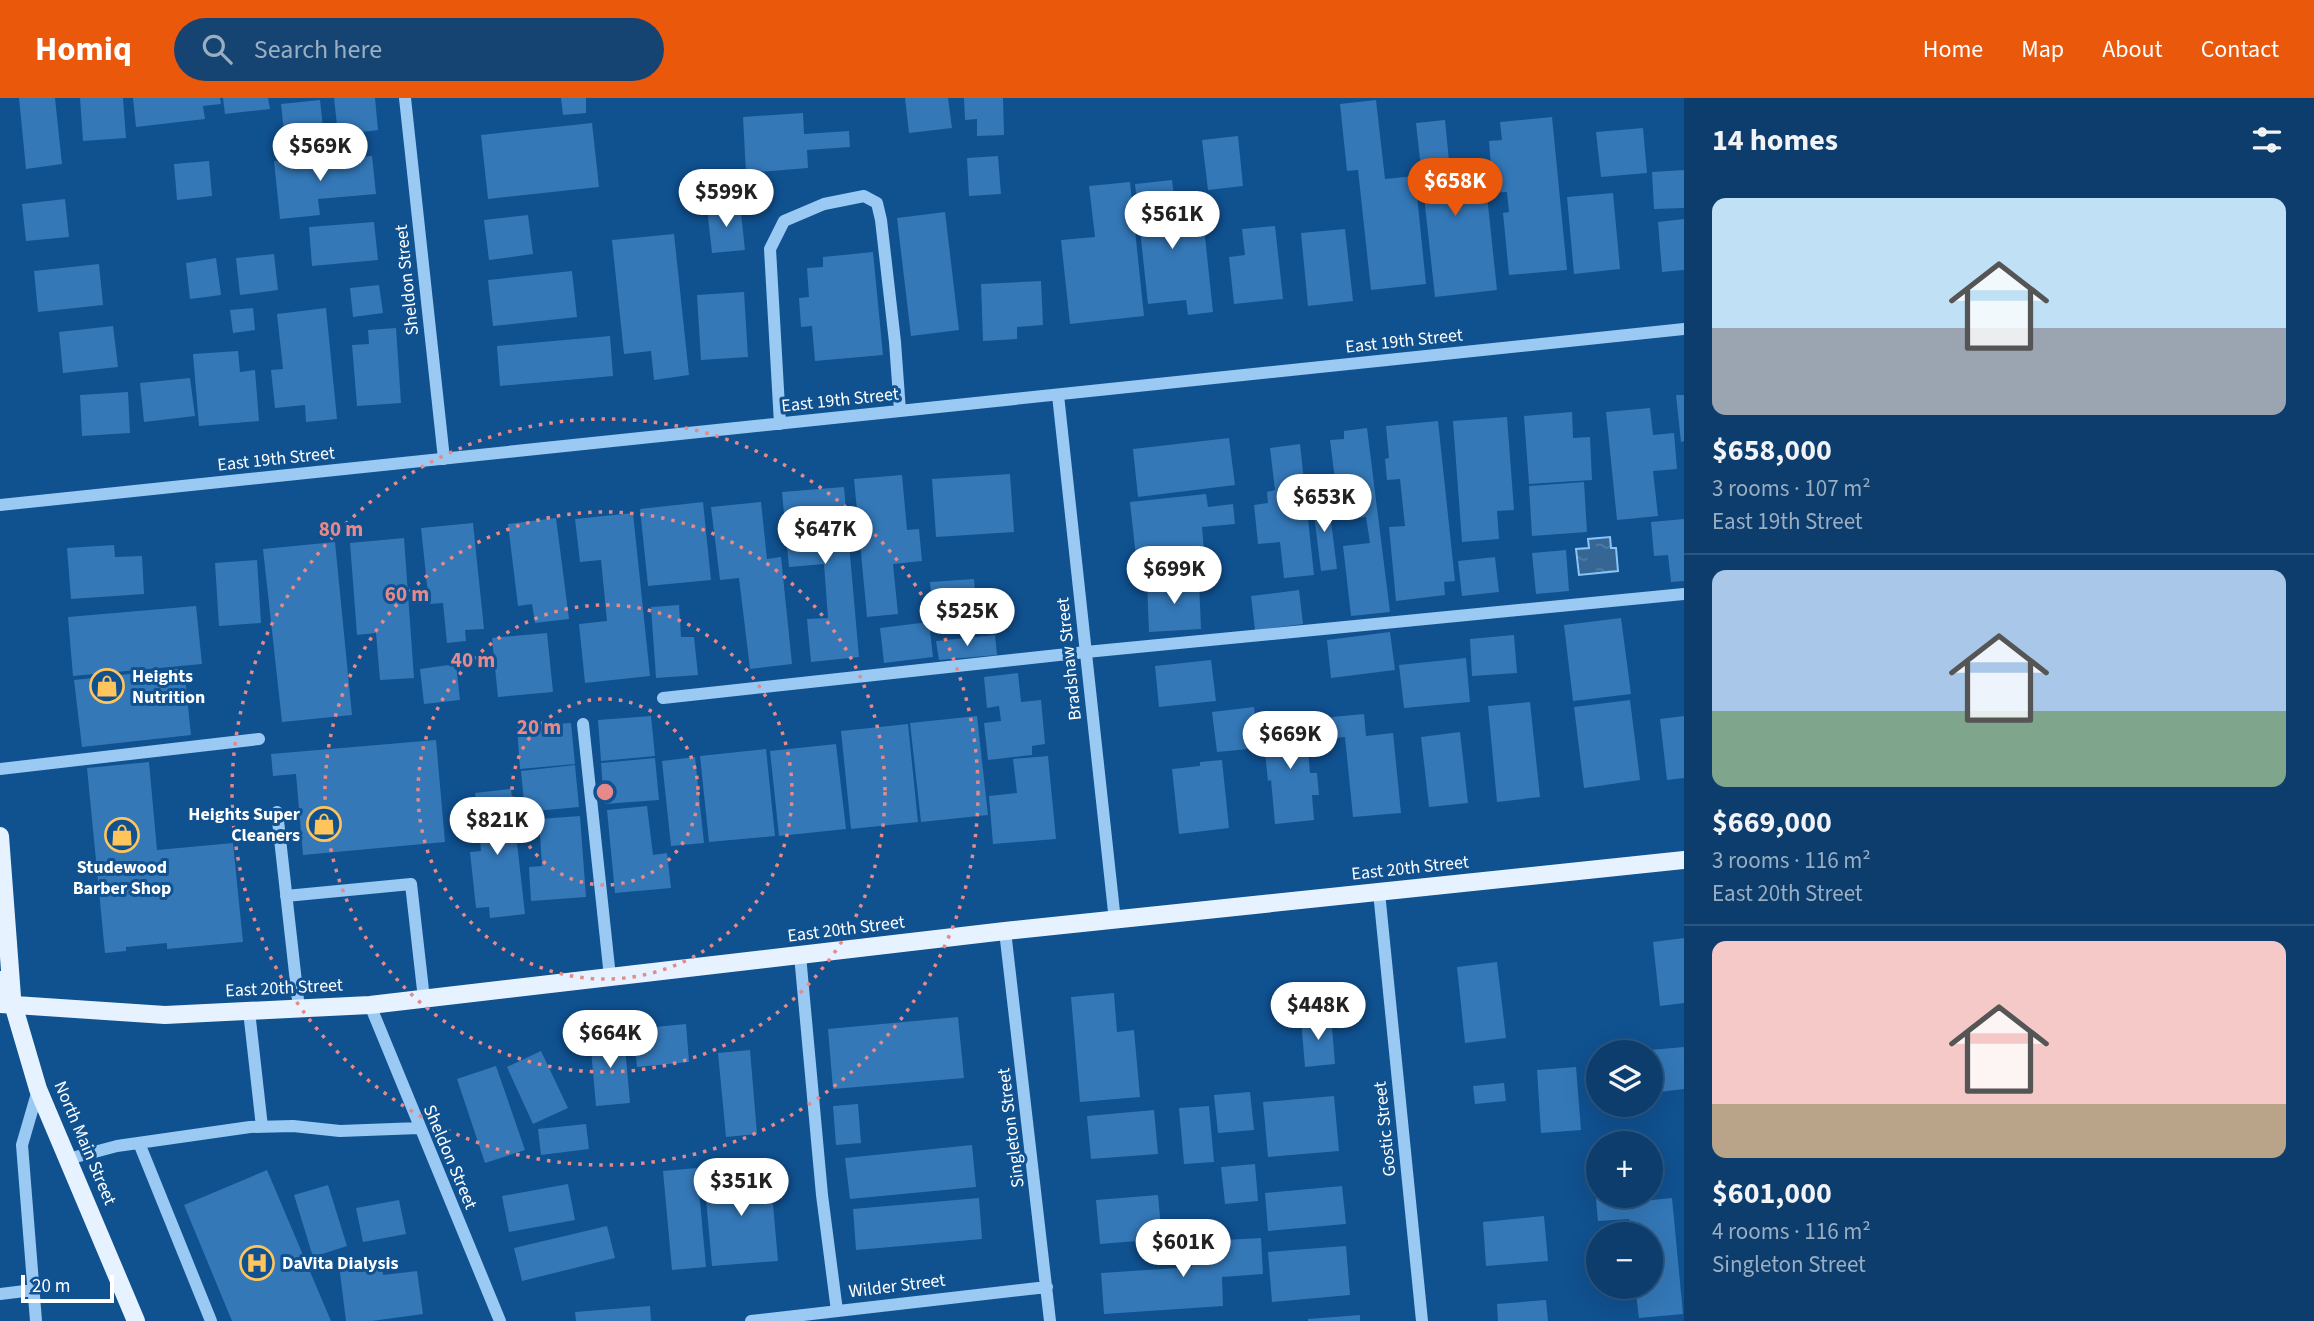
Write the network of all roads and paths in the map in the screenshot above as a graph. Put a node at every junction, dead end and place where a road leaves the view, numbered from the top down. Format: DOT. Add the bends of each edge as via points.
graph roads {
  1 [pos="405,98"];
  2 [pos="1684,329"];
  3 [pos="1058,394"];
  4 [pos="900,411"];
  5 [pos="780,424"];
  6 [pos="444,459"];
  7 [pos="0,505"];
  8 [pos="1684,594"];
  9 [pos="1086,652"];
  10 [pos="663,698"];
  11 [pos="583,724"];
  12 [pos="259,739"];
  13 [pos="0,769"];
  14 [pos="277,812"];
  15 [pos="0,836"];
  16 [pos="1684,860"];
  17 [pos="1379,892"];
  18 [pos="286,896"];
  19 [pos="1115,921"];
  20 [pos="1005,931"];
  21 [pos="800,956"];
  22 [pos="610,977"];
  23 [pos="0,980"];
  24 [pos="424,999"];
  25 [pos="4,1001"];
  26 [pos="370,1005"];
  27 [pos="299,1009"];
  28 [pos="249,1011"];
  29 [pos="38,1088"];
  30 [pos="262,1127"];
  31 [pos="419,1128"];
  32 [pos="139,1143"];
  33 [pos="68,1159"];
  34 [pos="1047,1287"];
  35 [pos="33,1290"];
  36 [pos="0,1294"];
  37 [pos="836,1311"];
  38 [pos="36,1321"];
  39 [pos="136,1321"];
  40 [pos="211,1321"];
  41 [pos="500,1321"];
  42 [pos="751,1321"];
  43 [pos="1050,1321"];
  44 [pos="1422,1321"];
  1 -- 6 [label="street, Sheldon Street"];
  2 -- 3 [label="street, East 19th Street"];
  3 -- 4 [label="street, East 19th Street"];
  3 -- 9 [label="street, Bradshaw Street"];
  4 -- 5 [label="street, East 19th Street"];
  4 -- 5 [label="street" via="881,220 877,203 864,195 824,204 784,221 770,249"];
  5 -- 6 [label="street, East 19th Street"];
  6 -- 7 [label="street, East 19th Street"];
  8 -- 9 [label="street"];
  9 -- 10 [label="street"];
  9 -- 19 [label="street, Bradshaw Street"];
  11 -- 22 [label="street"];
  12 -- 13 [label="street"];
  14 -- 18 [label="street"];
  15 -- 25 [label="main road"];
  16 -- 17 [label="main road, East 20th Street"];
  17 -- 19 [label="main road, East 20th Street"];
  17 -- 44 [label="street, Gostic Street"];
  18 -- 24 [label="street" via="411,884"];
  18 -- 27 [label="street"];
  19 -- 20 [label="main road, East 20th Street"];
  20 -- 21 [label="main road, East 20th Street"];
  20 -- 34 [label="street, Singleton Street"];
  21 -- 22 [label="main road, East 20th Street"];
  21 -- 37 [label="street"];
  22 -- 24 [label="main road, East 20th Street"];
  23 -- 25 [label="main road, North Main Street"];
  24 -- 26 [label="main road, East 20th Street"];
  25 -- 28 [label="main road, East 20th Street" via="165,1015"];
  25 -- 29 [label="main road, North Main Street"];
  26 -- 27 [label="main road, East 20th Street"];
  26 -- 31 [label="street, Sheldon Street"];
  27 -- 28 [label="main road, East 20th Street"];
  28 -- 30 [label="street"];
  29 -- 33 [label="main road, North Main Street"];
  29 -- 35 [label="street" via="22,1146"];
  30 -- 31 [label="street" via="340,1131"];
  30 -- 32 [label="street"];
  31 -- 41 [label="street, Sheldon Street"];
  32 -- 33 [label="street"];
  32 -- 40 [label="street"];
  33 -- 39 [label="main road, North Main Street"];
  34 -- 37 [label="street, Wilder Street"];
  34 -- 43 [label="street, Singleton Street"];
  35 -- 36 [label="street"];
  35 -- 38 [label="street"];
  37 -- 42 [label="street, Wilder Street"];
}
